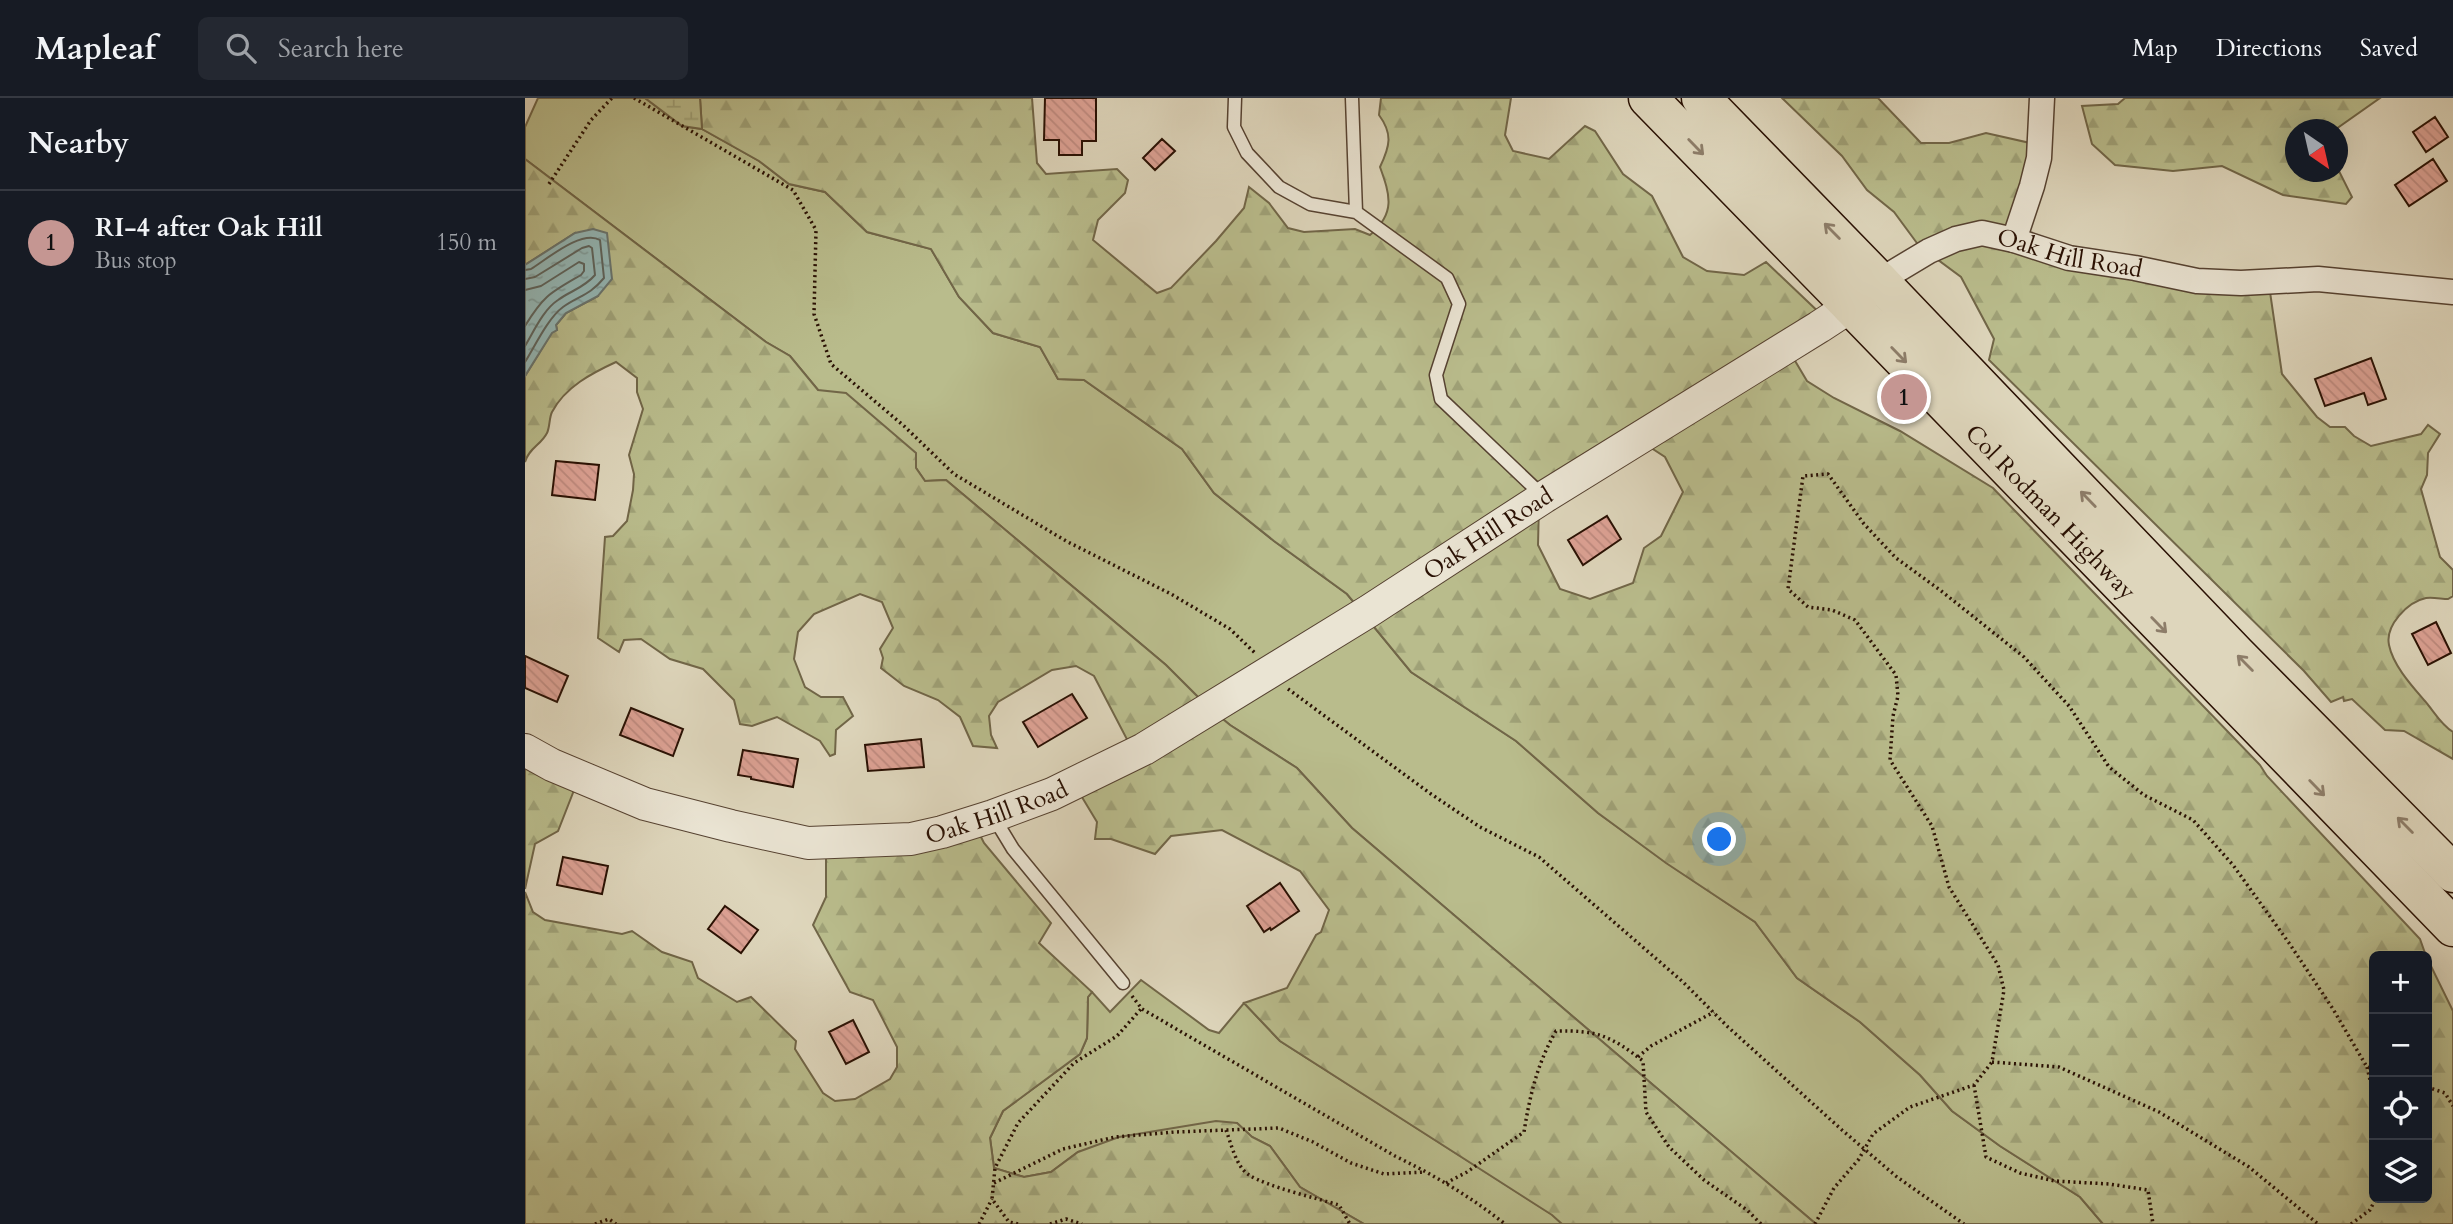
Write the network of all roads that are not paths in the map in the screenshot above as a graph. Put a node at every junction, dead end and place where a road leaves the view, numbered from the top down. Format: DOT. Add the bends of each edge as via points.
graph roads {
  1 [pos="1235,98"];
  2 [pos="1352,98"];
  3 [pos="1648,98"];
  4 [pos="1701,98"];
  5 [pos="2042,98"];
  6 [pos="1356,212"];
  7 [pos="2014,240"];
  8 [pos="1879,281"];
  9 [pos="2453,292"];
  10 [pos="1851,306"];
  11 [pos="1544,498"];
  12 [pos="525,750"];
  13 [pos="993,816"];
  14 [pos="2453,873"];
  15 [pos="2453,927"];
  16 [pos="1123,984"];
  1 -- 6 [label="lane" via="1234,127 1247,153 1279,187 1310,204"];
  2 -- 6 [label="lane"];
  3 -- 10 [label="highway, Col Rodman Highway, one-way"];
  8 -- 4 [label="highway, Col Rodman Highway, one-way"];
  5 -- 7 [label="street" via="2039,158"];
  6 -- 11 [label="lane" via="1447,278 1459,304 1436,375 1441,399"];
  7 -- 8 [label="street, Oak Hill Road" via="1982,233 1956,239"];
  7 -- 9 [label="street, Oak Hill Road" via="2069,258 2197,281 2318,279"];
  8 -- 10 [label="street, Oak Hill Road"];
  14 -- 8 [label="highway, Col Rodman Highway, one-way"];
  10 -- 11 [label="street, Oak Hill Road"];
  10 -- 15 [label="highway, Col Rodman Highway, one-way"];
  11 -- 13 [label="street, Oak Hill Road" via="1145,749 1052,794"];
  12 -- 13 [label="street, Oak Hill Road" via="645,804 808,843 912,839"];
  13 -- 16 [label="lane" via="1013,849"];
}
